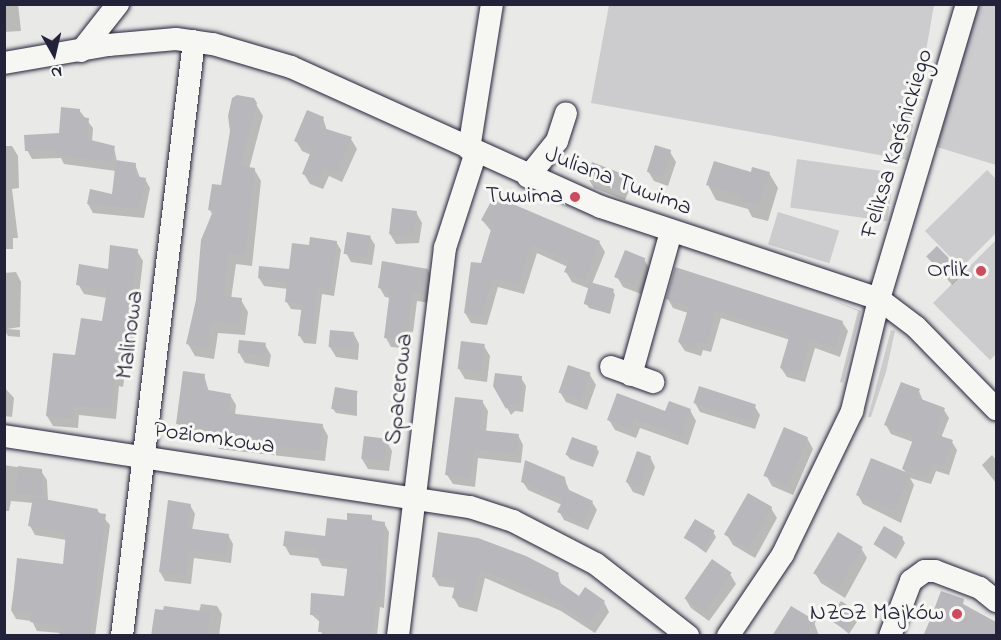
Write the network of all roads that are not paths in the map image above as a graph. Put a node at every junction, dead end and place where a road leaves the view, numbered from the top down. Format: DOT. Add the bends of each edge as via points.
graph roads {
  1 [pos="118,4"];
  2 [pos="492,4"];
  3 [pos="967,4"];
  4 [pos="194,40"];
  5 [pos="81,51"];
  6 [pos="4,63"];
  7 [pos="566,113"];
  8 [pos="472,151"];
  9 [pos="528,177"];
  10 [pos="671,232"];
  11 [pos="879,299"];
  12 [pos="653,382"];
  13 [pos="996,409"];
  14 [pos="4,436"];
  15 [pos="143,456"];
  16 [pos="416,496"];
  17 [pos="996,601"];
  18 [pos="122,636"];
  19 [pos="398,636"];
  20 [pos="688,636"];
  21 [pos="728,636"];
  22 [pos="890,636"];
  1 -- 5 [label="street"];
  2 -- 8 [label="street, Spacerowa"];
  3 -- 11 [label="street, Feliksa Karśnickiego"];
  4 -- 5 [label="street, Juliana Tuwima" via="153,40"];
  4 -- 8 [label="street, Juliana Tuwima" via="307,74"];
  4 -- 15 [label="street, Malinowa"];
  5 -- 6 [label="street, Juliana Tuwima"];
  7 -- 9 [label="street" via="557,141"];
  8 -- 9 [label="street, Juliana Tuwima"];
  8 -- 16 [label="street, Spacerowa" via="445,248"];
  9 -- 10 [label="street, Juliana Tuwima"];
  10 -- 11 [label="street, Juliana Tuwima"];
  10 -- 12 [label="street" via="621,371"];
  11 -- 13 [label="street, Juliana Tuwima" via="916,327"];
  11 -- 21 [label="street, Feliksa Karśnickiego" via="862,381 818,489 783,554"];
  14 -- 15 [label="street, Poziomkowa"];
  15 -- 16 [label="street, Poziomkowa"];
  15 -- 18 [label="street, Malinowa"];
  16 -- 19 [label="street, Spacerowa"];
  16 -- 20 [label="street, Poziomkowa" via="470,507 554,541 596,564"];
  17 -- 22 [label="street" via="980,588 935,570 925,571 911,580"];
}
